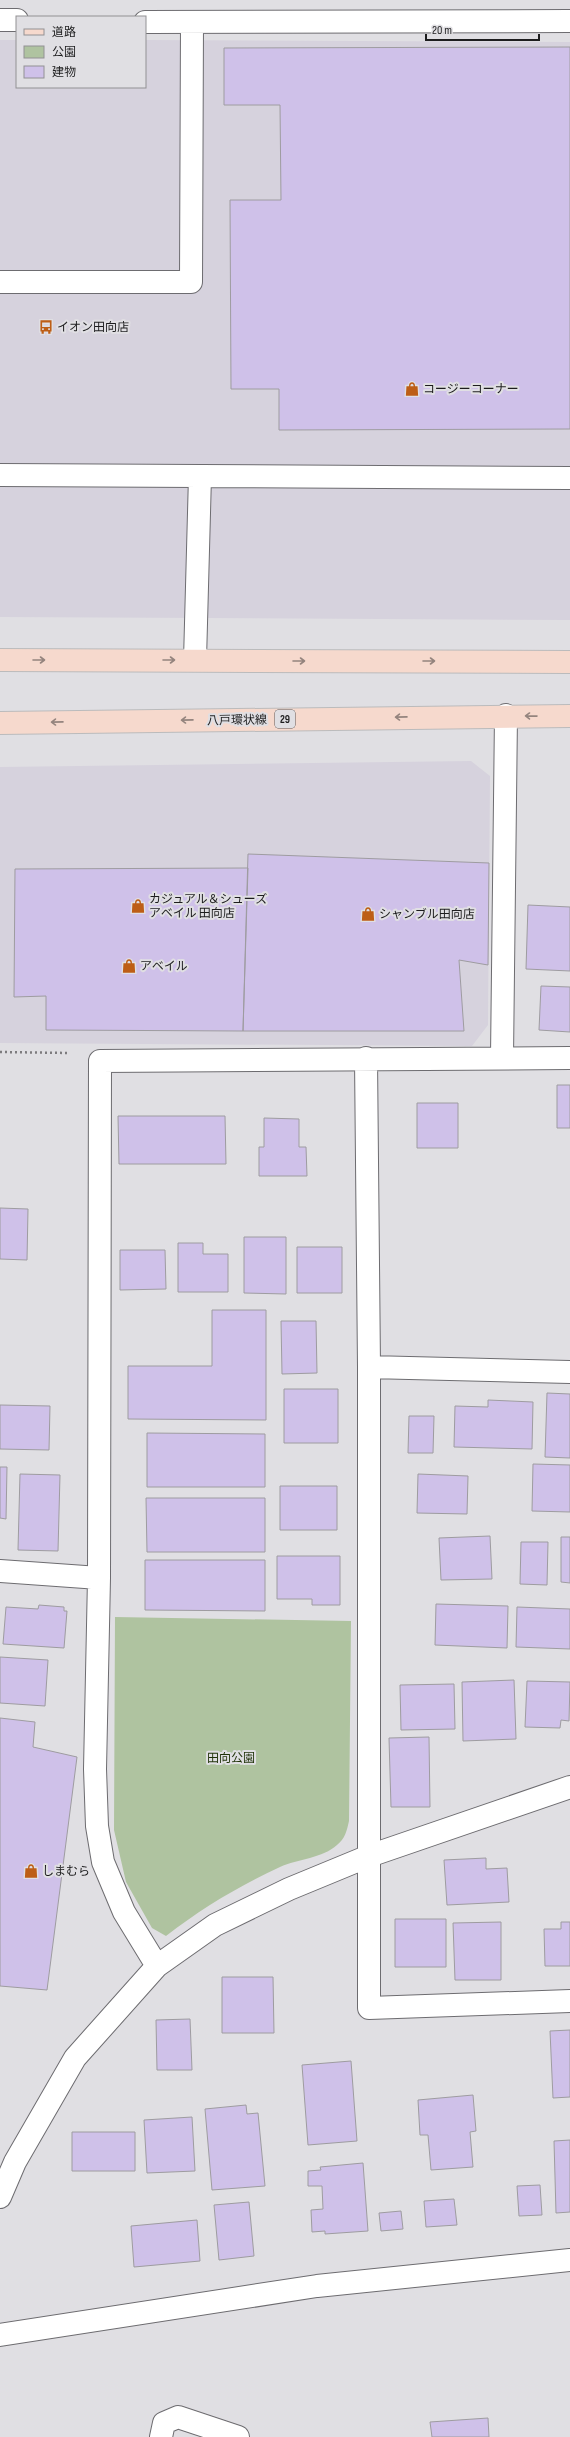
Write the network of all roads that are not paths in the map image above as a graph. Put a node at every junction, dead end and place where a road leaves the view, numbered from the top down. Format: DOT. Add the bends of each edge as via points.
graph roads {
  1 [pos="0,20"];
  2 [pos="16,20"];
  3 [pos="570,21"];
  4 [pos="146,22"];
  5 [pos="192,22"];
  6 [pos="0,282"];
  7 [pos="0,475"];
  8 [pos="200,476"];
  9 [pos="570,478"];
  10 [pos="0,660"];
  11 [pos="195,660"];
  12 [pos="570,662"];
  13 [pos="506,715"];
  14 [pos="570,716"];
  15 [pos="0,723"];
  16 [pos="502,1057"];
  17 [pos="366,1058"];
  18 [pos="570,1058"];
  19 [pos="369,1367"];
  20 [pos="570,1372"];
  21 [pos="0,1571"];
  22 [pos="99,1578"];
  23 [pos="570,1786"];
  24 [pos="369,1856"];
  25 [pos="157,1966"];
  26 [pos="570,2002"];
  27 [pos="0,2197"];
  28 [pos="570,2260"];
  29 [pos="0,2335"];
  30 [pos="161,2437"];
  31 [pos="238,2437"];
  1 -- 2 [label="street"];
  3 -- 5 [label="street"];
  4 -- 5 [label="street"];
  5 -- 6 [label="street" via="191,282"];
  7 -- 8 [label="street"];
  8 -- 9 [label="street"];
  8 -- 11 [label="street"];
  10 -- 11 [label="main road, one-way"];
  11 -- 12 [label="main road, one-way"];
  14 -- 13 [label="main road, 八戸環状線 / 29, one-way"];
  13 -- 15 [label="main road, 八戸環状線 / 29, one-way"];
  13 -- 16 [label="street"];
  16 -- 17 [label="street"];
  16 -- 18 [label="street"];
  17 -- 19 [label="street"];
  17 -- 22 [label="street" via="100,1061"];
  19 -- 20 [label="street"];
  19 -- 24 [label="street"];
  21 -- 22 [label="street"];
  22 -- 25 [label="street" via="95,1769 97,1826 103,1862 124,1912"];
  23 -- 24 [label="street"];
  24 -- 25 [label="street" via="289,1889 215,1925"];
  24 -- 26 [label="street" via="369,2008"];
  25 -- 27 [label="street" via="76,2058 15,2162"];
  28 -- 29 [label="street" via="317,2286"];
  30 -- 31 [label="street" via="164,2423 178,2417"];
}
